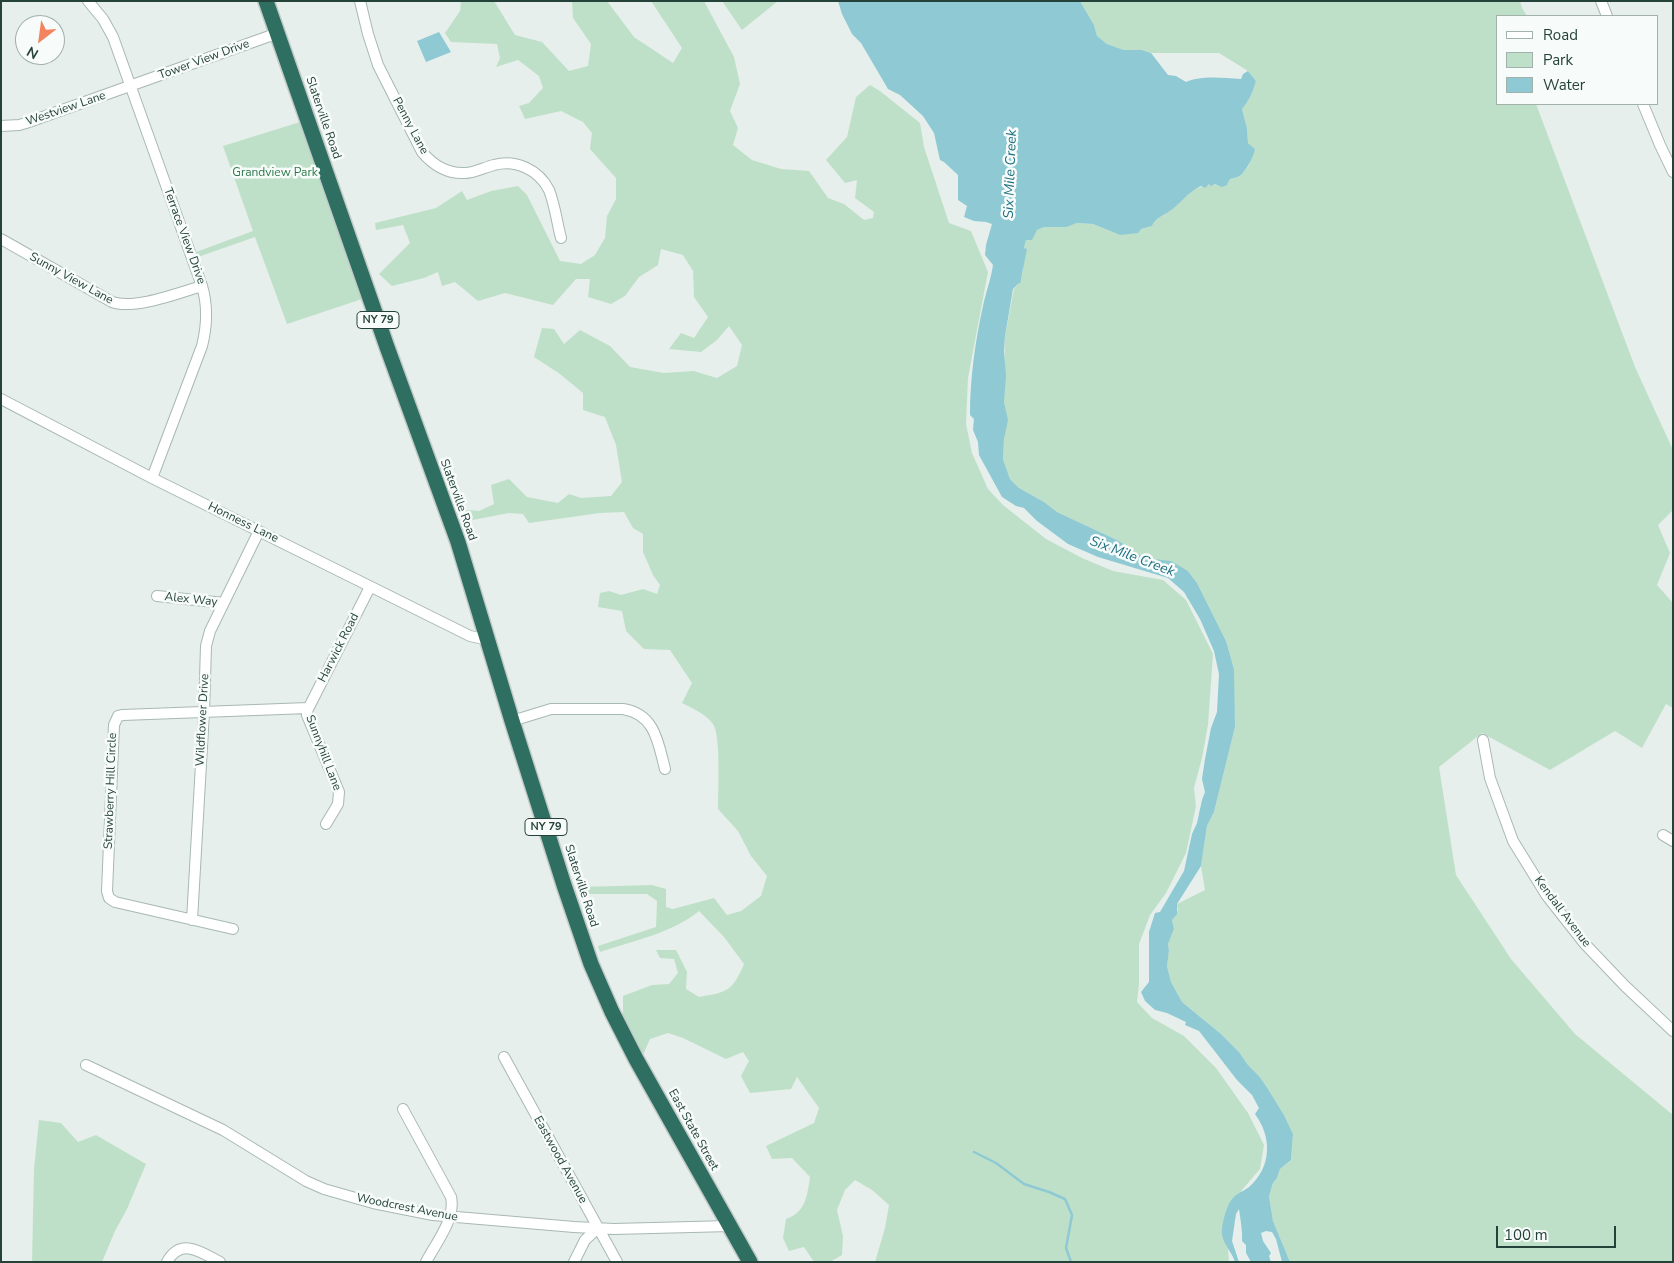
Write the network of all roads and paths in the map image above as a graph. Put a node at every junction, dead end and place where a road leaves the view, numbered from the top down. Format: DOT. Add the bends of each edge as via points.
graph roads {
  1 [pos="88,1"];
  2 [pos="266,1"];
  3 [pos="360,1"];
  4 [pos="1601,1"];
  5 [pos="1607,15"];
  6 [pos="278,33"];
  7 [pos="130,86"];
  8 [pos="1643,105"];
  9 [pos="1,126"];
  10 [pos="1673,172"];
  11 [pos="561,238"];
  12 [pos="1,239"];
  13 [pos="202,286"];
  14 [pos="1,398"];
  15 [pos="152,478"];
  16 [pos="259,531"];
  17 [pos="370,587"];
  18 [pos="157,596"];
  19 [pos="224,604"];
  20 [pos="488,640"];
  21 [pos="308,708"];
  22 [pos="204,712"];
  23 [pos="512,721"];
  24 [pos="1483,740"];
  25 [pos="666,769"];
  26 [pos="326,824"];
  27 [pos="1663,835"];
  28 [pos="1673,840"];
  29 [pos="192,920"];
  30 [pos="233,929"];
  31 [pos="612,1012"];
  32 [pos="1673,1031"];
  33 [pos="504,1057"];
  34 [pos="86,1064"];
  35 [pos="403,1109"];
  36 [pos="450,1217"];
  37 [pos="730,1226"];
  38 [pos="598,1228"];
  39 [pos="167,1262"];
  40 [pos="220,1262"];
  41 [pos="426,1262"];
  42 [pos="574,1262"];
  43 [pos="617,1262"];
  44 [pos="750,1262"];
  1 -- 7 [label="street, Terrace View Drive" via="113,38"];
  2 -- 6 [label="highway, Slaterville Road / NY 79"];
  3 -- 11 [label="street, Penny Lane" via="378,65 422,152 438,167 453,172 469,173 504,163 533,171 548,190"];
  4 -- 5 [label="street"];
  6 -- 7 [label="street, Tower View Drive"];
  6 -- 20 [label="highway, Slaterville Road / NY 79" via="458,542"];
  7 -- 9 [label="street, Westview Lane" via="20,125"];
  7 -- 13 [label="street, Terrace View Drive"];
  8 -- 10 [label="street"];
  12 -- 13 [label="street, Sunny View Lane" via="119,305 136,304"];
  13 -- 15 [label="street, Terrace View Drive" via="205,335"];
  14 -- 15 [label="street, Honness Lane"];
  15 -- 16 [label="street, Honness Lane"];
  16 -- 17 [label="street, Honness Lane"];
  16 -- 19 [label="street, Wildflower Drive"];
  17 -- 20 [label="street, Honness Lane" via="470,636"];
  17 -- 21 [label="street, Harwick Road"];
  18 -- 19 [label="street, Alex Way"];
  19 -- 22 [label="street, Wildflower Drive" via="206,646"];
  20 -- 23 [label="highway, Slaterville Road / NY 79"];
  21 -- 22 [label="street, Strawberry Hill Circle"];
  21 -- 26 [label="street, Sunnyhill Lane" via="307,715 339,792 338,804"];
  22 -- 29 [label="street, Wildflower Drive"];
  22 -- 29 [label="street, Strawberry Hill Circle" via="123,714 118,716 114,725 107,894 115,902"];
  23 -- 25 [label="street" via="550,709 632,710 656,734"];
  23 -- 31 [label="highway, Slaterville Road / NY 79" via="580,933"];
  24 -- 32 [label="street, Kendall Avenue" via="1490,778 1513,841 1547,896 1584,943"];
  27 -- 28 [label="street"];
  29 -- 30 [label="street, Strawberry Hill Circle"];
  31 -- 37 [label="highway, East State Street / NY 79"];
  33 -- 38 [label="street, Eastwood Avenue"];
  34 -- 36 [label="street, Woodcrest Avenue" via="223,1130 324,1189 373,1203"];
  35 -- 36 [label="street" via="451,1197 453,1211"];
  36 -- 38 [label="street, Woodcrest Avenue"];
  36 -- 41 [label="street"];
  37 -- 38 [label="street, Woodcrest Avenue"];
  37 -- 44 [label="highway, East State Street / NY 79"];
  38 -- 42 [label="street" via="585,1240"];
  38 -- 43 [label="street, Eastwood Avenue"];
  39 -- 40 [label="street" via="172,1254 184,1248 191,1248"];
}
